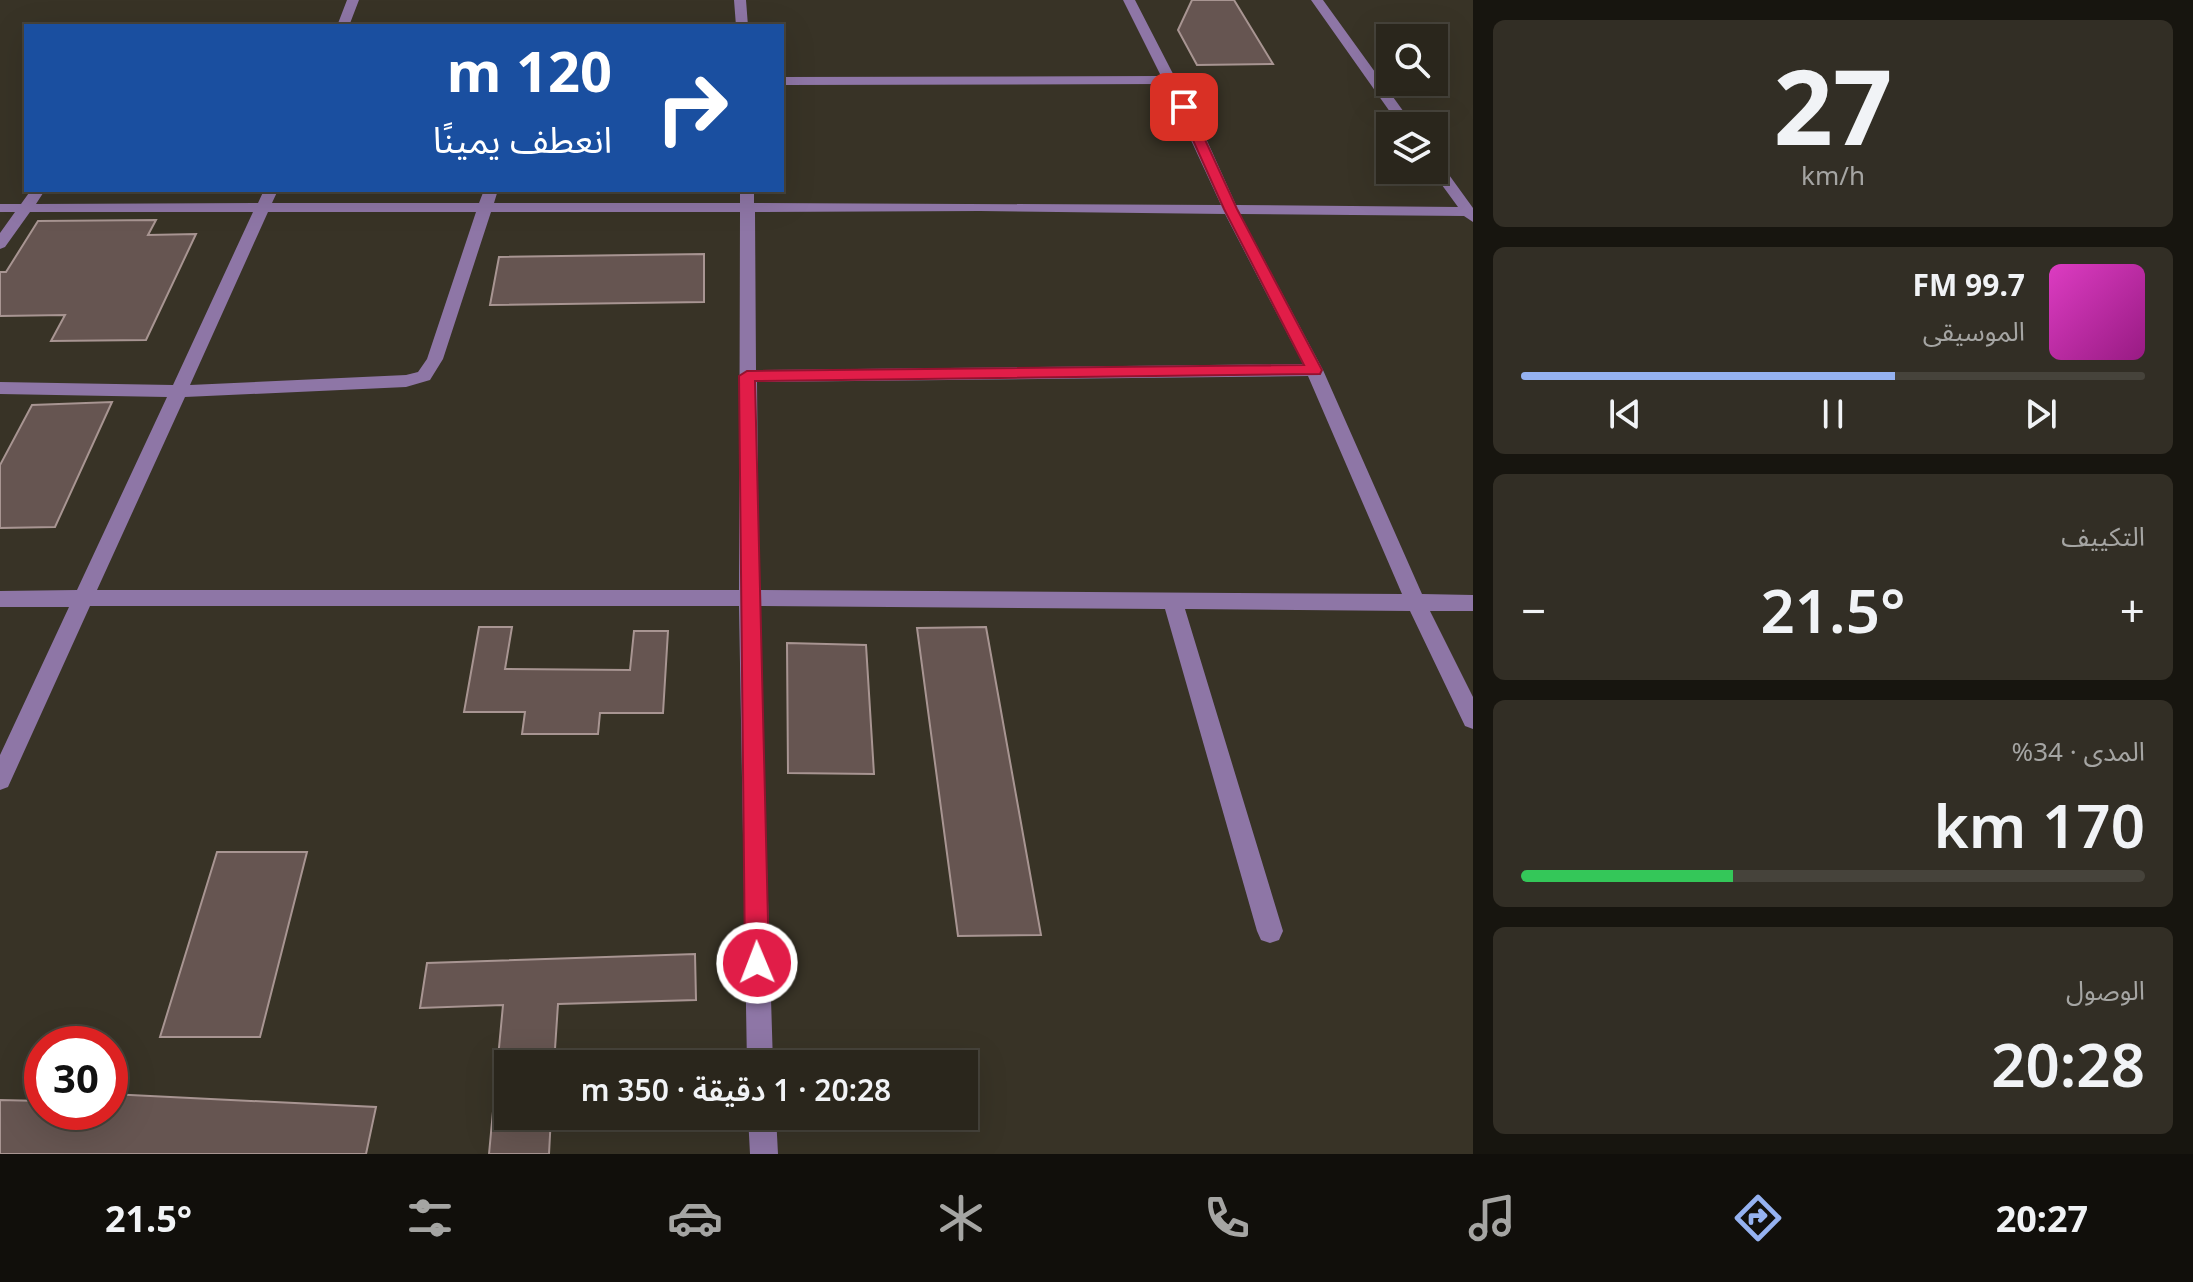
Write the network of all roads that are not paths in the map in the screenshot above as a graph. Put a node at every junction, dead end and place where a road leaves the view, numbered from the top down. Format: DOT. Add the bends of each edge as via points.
graph roads {
  1 [pos="353,0"];
  2 [pos="740,0"];
  3 [pos="1129,0"];
  4 [pos="1317,0"];
  5 [pos="344,24"];
  6 [pos="742,24"];
  7 [pos="1170,80"];
  8 [pos="784,81"];
  9 [pos="1397,112"];
  10 [pos="1448,182"];
  11 [pos="37,192"];
  12 [pos="267,198"];
  13 [pos="489,198"];
  14 [pos="747,199"];
  15 [pos="0,208"];
  16 [pos="26,208"];
  17 [pos="1230,209"];
  18 [pos="1472,214"];
  19 [pos="0,244"];
  20 [pos="1314,370"];
  21 [pos="747,376"];
  22 [pos="0,388"];
  23 [pos="180,391"];
  24 [pos="85,598"];
  25 [pos="0,599"];
  26 [pos="749,599"];
  27 [pos="1173,602"];
  28 [pos="1416,603"];
  29 [pos="1473,603"];
  30 [pos="1473,719"];
  31 [pos="0,780"];
  32 [pos="1270,931"];
  33 [pos="760,1050"];
  34 [pos="763,1130"];
  35 [pos="764,1154"];
  1 -- 5 [label="street"];
  2 -- 6 [label="street"];
  3 -- 7 [label="street"];
  4 -- 9 [label="street"];
  7 -- 8 [label="street"];
  7 -- 17 [label="street"];
  10 -- 18 [label="street"];
  11 -- 16 [label="street"];
  12 -- 13 [label="street"];
  12 -- 16 [label="street"];
  12 -- 23 [label="street"];
  13 -- 14 [label="street"];
  13 -- 23 [label="street" via="435,359 424,376"];
  14 -- 17 [label="street"];
  14 -- 21 [label="street"];
  15 -- 16 [label="street"];
  16 -- 19 [label="street"];
  17 -- 18 [label="street"];
  17 -- 20 [label="street"];
  20 -- 21 [label="street"];
  20 -- 28 [label="street"];
  21 -- 26 [label="street"];
  22 -- 23 [label="street"];
  23 -- 24 [label="street"];
  24 -- 25 [label="street"];
  24 -- 26 [label="street"];
  24 -- 31 [label="street"];
  26 -- 27 [label="street"];
  26 -- 33 [label="street"];
  27 -- 28 [label="street"];
  27 -- 32 [label="street"];
  28 -- 29 [label="street"];
  28 -- 30 [label="street"];
  34 -- 35 [label="street"];
}
